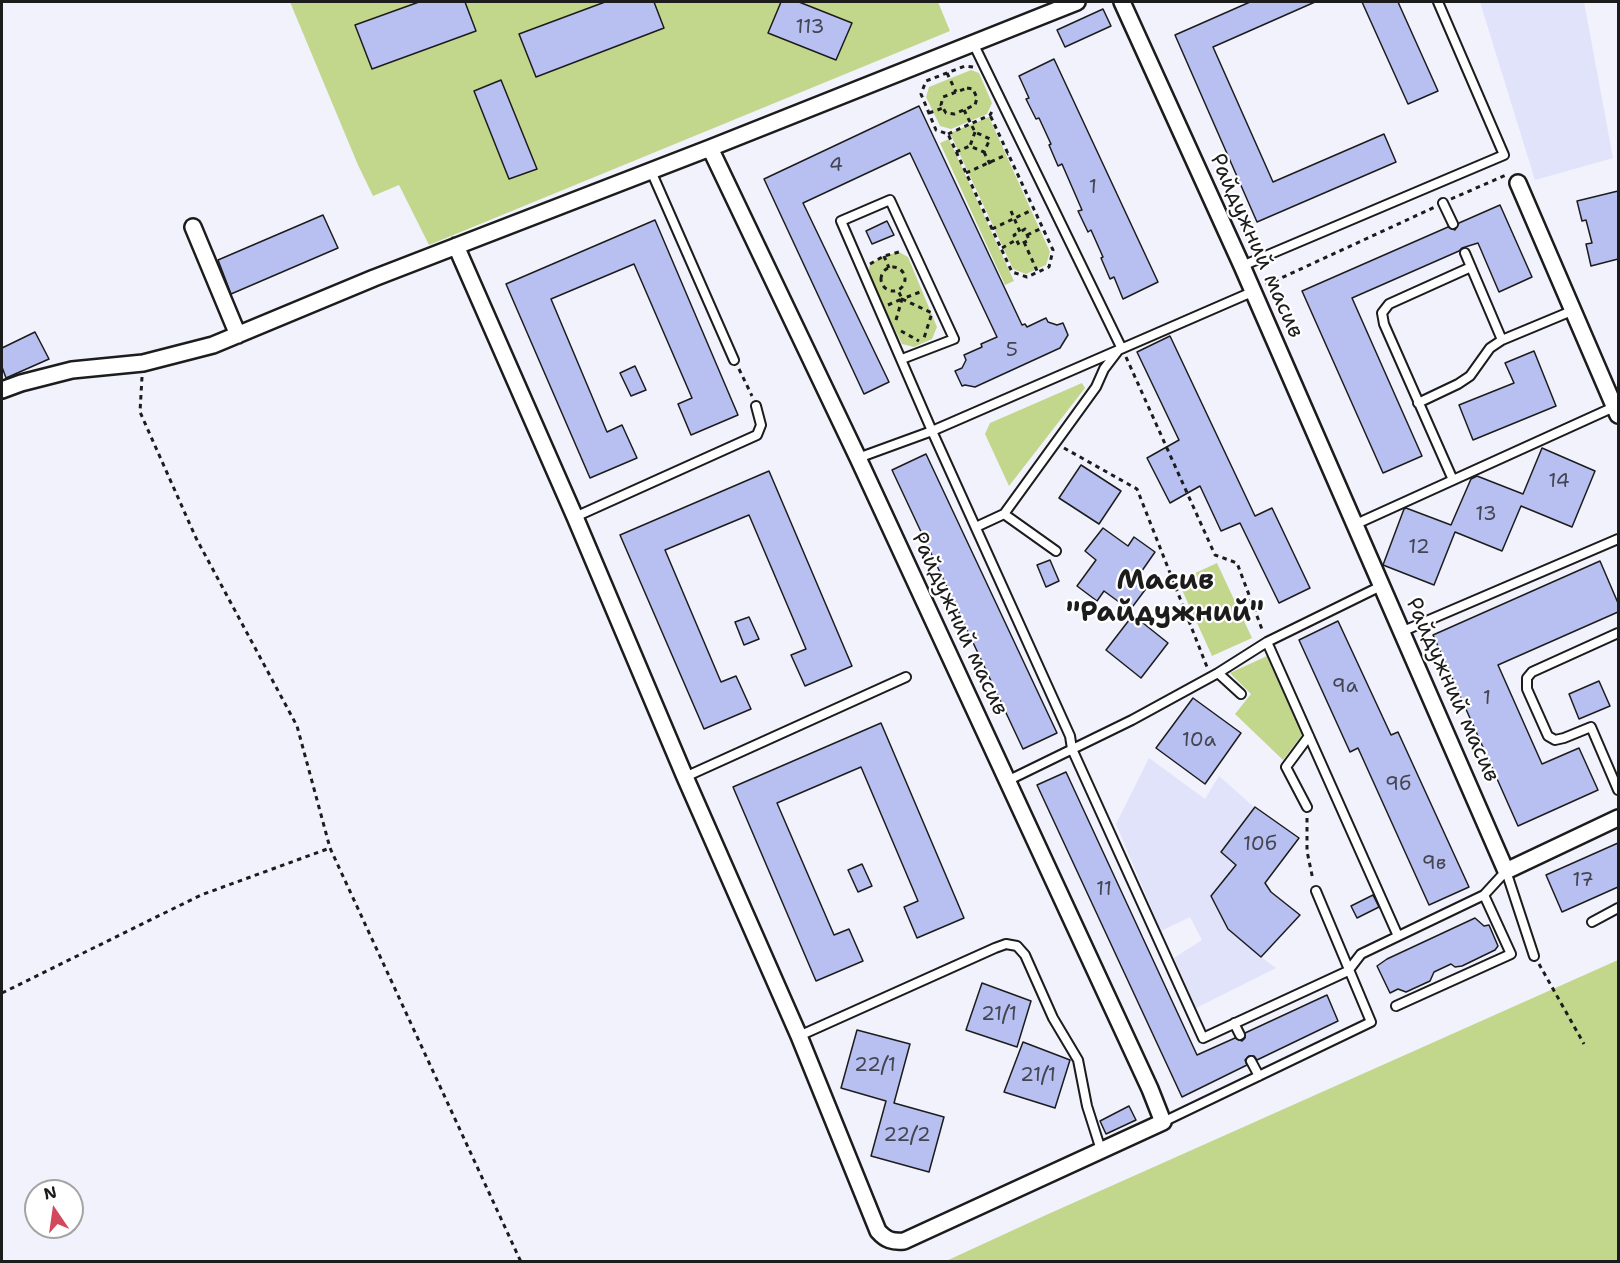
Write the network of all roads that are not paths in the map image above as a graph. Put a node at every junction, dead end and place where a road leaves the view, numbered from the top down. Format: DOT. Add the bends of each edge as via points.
graph roads {
  1 [pos="1077,2"];
  2 [pos="1122,2"];
  3 [pos="1438,2"];
  4 [pos="973,43"];
  5 [pos="710,148"];
  6 [pos="651,171"];
  7 [pos="1515,177"];
  8 [pos="1443,203"];
  9 [pos="1453,225"];
  10 [pos="193,227"];
  11 [pos="456,246"];
  12 [pos="1465,253"];
  13 [pos="1242,266"];
  14 [pos="1471,267"];
  15 [pos="1252,292"];
  16 [pos="1574,310"];
  17 [pos="238,335"];
  18 [pos="1502,340"];
  19 [pos="1121,347"];
  20 [pos="902,359"];
  21 [pos="735,360"];
  22 [pos="2,390"];
  23 [pos="1419,403"];
  24 [pos="756,406"];
  25 [pos="1617,411"];
  26 [pos="932,431"];
  27 [pos="858,458"];
  28 [pos="1453,480"];
  29 [pos="1004,514"];
  30 [pos="575,517"];
  31 [pos="1354,525"];
  32 [pos="976,527"];
  33 [pos="1618,539"];
  34 [pos="1056,551"];
  35 [pos="1381,586"];
  36 [pos="1401,632"];
  37 [pos="1618,633"];
  38 [pos="1267,642"];
  39 [pos="1215,675"];
  40 [pos="906,677"];
  41 [pos="1241,694"];
  42 [pos="1309,736"];
  43 [pos="1072,749"];
  44 [pos="685,777"];
  45 [pos="1007,781"];
  46 [pos="1618,790"];
  47 [pos="1307,807"];
  48 [pos="1618,818"];
  49 [pos="1506,871"];
  50 [pos="1316,891"];
  51 [pos="1484,895"];
  52 [pos="1618,908"];
  53 [pos="1592,922"];
  54 [pos="1398,936"];
  55 [pos="1534,956"];
  56 [pos="1348,970"];
  57 [pos="1396,1006"];
  58 [pos="1234,1023"];
  59 [pos="1240,1035"];
  60 [pos="799,1036"];
  61 [pos="1251,1060"];
  62 [pos="1258,1076"];
  63 [pos="1164,1122"];
  64 [pos="1101,1150"];
  1 -- 4 [label="street"];
  2 -- 13 [label="street, Райдужний масив"];
  3 -- 13 [label="lane" via="1504,155"];
  4 -- 5 [label="street"];
  4 -- 19 [label="lane"];
  5 -- 6 [label="street"];
  5 -- 27 [label="street, Райдужний масив"];
  6 -- 11 [label="street"];
  6 -- 21 [label="lane"];
  7 -- 16 [label="street"];
  8 -- 9 [label="lane"];
  10 -- 17 [label="street"];
  11 -- 17 [label="street"];
  11 -- 30 [label="street"];
  12 -- 14 [label="lane"];
  13 -- 15 [label="street, Райдужний масив"];
  14 -- 18 [label="lane"];
  14 -- 23 [label="lane" via="1389,304 1382,313"];
  15 -- 19 [label="lane"];
  15 -- 31 [label="street, Райдужний масив"];
  16 -- 18 [label="lane"];
  16 -- 25 [label="street"];
  17 -- 22 [label="street" via="143,363 72,370"];
  18 -- 23 [label="lane" via="1490,348 1470,376"];
  19 -- 26 [label="lane"];
  19 -- 29 [label="lane"];
  20 -- 20 [label="lane" via="841,221 890,200 954,339"];
  20 -- 26 [label="lane"];
  23 -- 28 [label="lane"];
  24 -- 30 [label="lane" via="761,425 757,435"];
  25 -- 28 [label="lane"];
  26 -- 27 [label="lane"];
  26 -- 32 [label="lane"];
  27 -- 45 [label="street, Райдужний масив"];
  28 -- 31 [label="lane"];
  29 -- 32 [label="lane"];
  29 -- 34 [label="lane"];
  30 -- 44 [label="street"];
  31 -- 35 [label="street, Райдужний масив"];
  32 -- 43 [label="lane" via="1070,736"];
  33 -- 36 [label="lane"];
  35 -- 36 [label="street, Райдужний масив"];
  35 -- 38 [label="lane"];
  36 -- 49 [label="street, Райдужний масив"];
  37 -- 46 [label="lane" via="1532,672 1527,678 1527,689 1548,736 1555,740 1591,727"];
  38 -- 39 [label="lane"];
  38 -- 42 [label="lane"];
  39 -- 41 [label="lane"];
  39 -- 43 [label="lane"];
  40 -- 44 [label="lane"];
  42 -- 47 [label="lane" via="1286,767"];
  42 -- 54 [label="lane"];
  43 -- 45 [label="lane"];
  43 -- 58 [label="lane" via="1203,1038"];
  44 -- 60 [label="street"];
  45 -- 63 [label="street, Райдужний масив"];
  48 -- 49 [label="street"];
  49 -- 51 [label="lane"];
  49 -- 55 [label="lane"];
  50 -- 56 [label="lane"];
  51 -- 54 [label="lane"];
  51 -- 57 [label="lane" via="1511,954"];
  52 -- 53 [label="lane"];
  54 -- 56 [label="lane" via="1360,954"];
  56 -- 58 [label="lane"];
  56 -- 62 [label="lane" via="1371,1022"];
  58 -- 59 [label="lane"];
  60 -- 64 [label="street" via="878,1231 894,1242 912,1238"];
  60 -- 64 [label="lane" via="995,948 1017,946 1078,1060"];
  61 -- 62 [label="lane"];
  62 -- 63 [label="lane"];
  63 -- 64 [label="street"];
}
